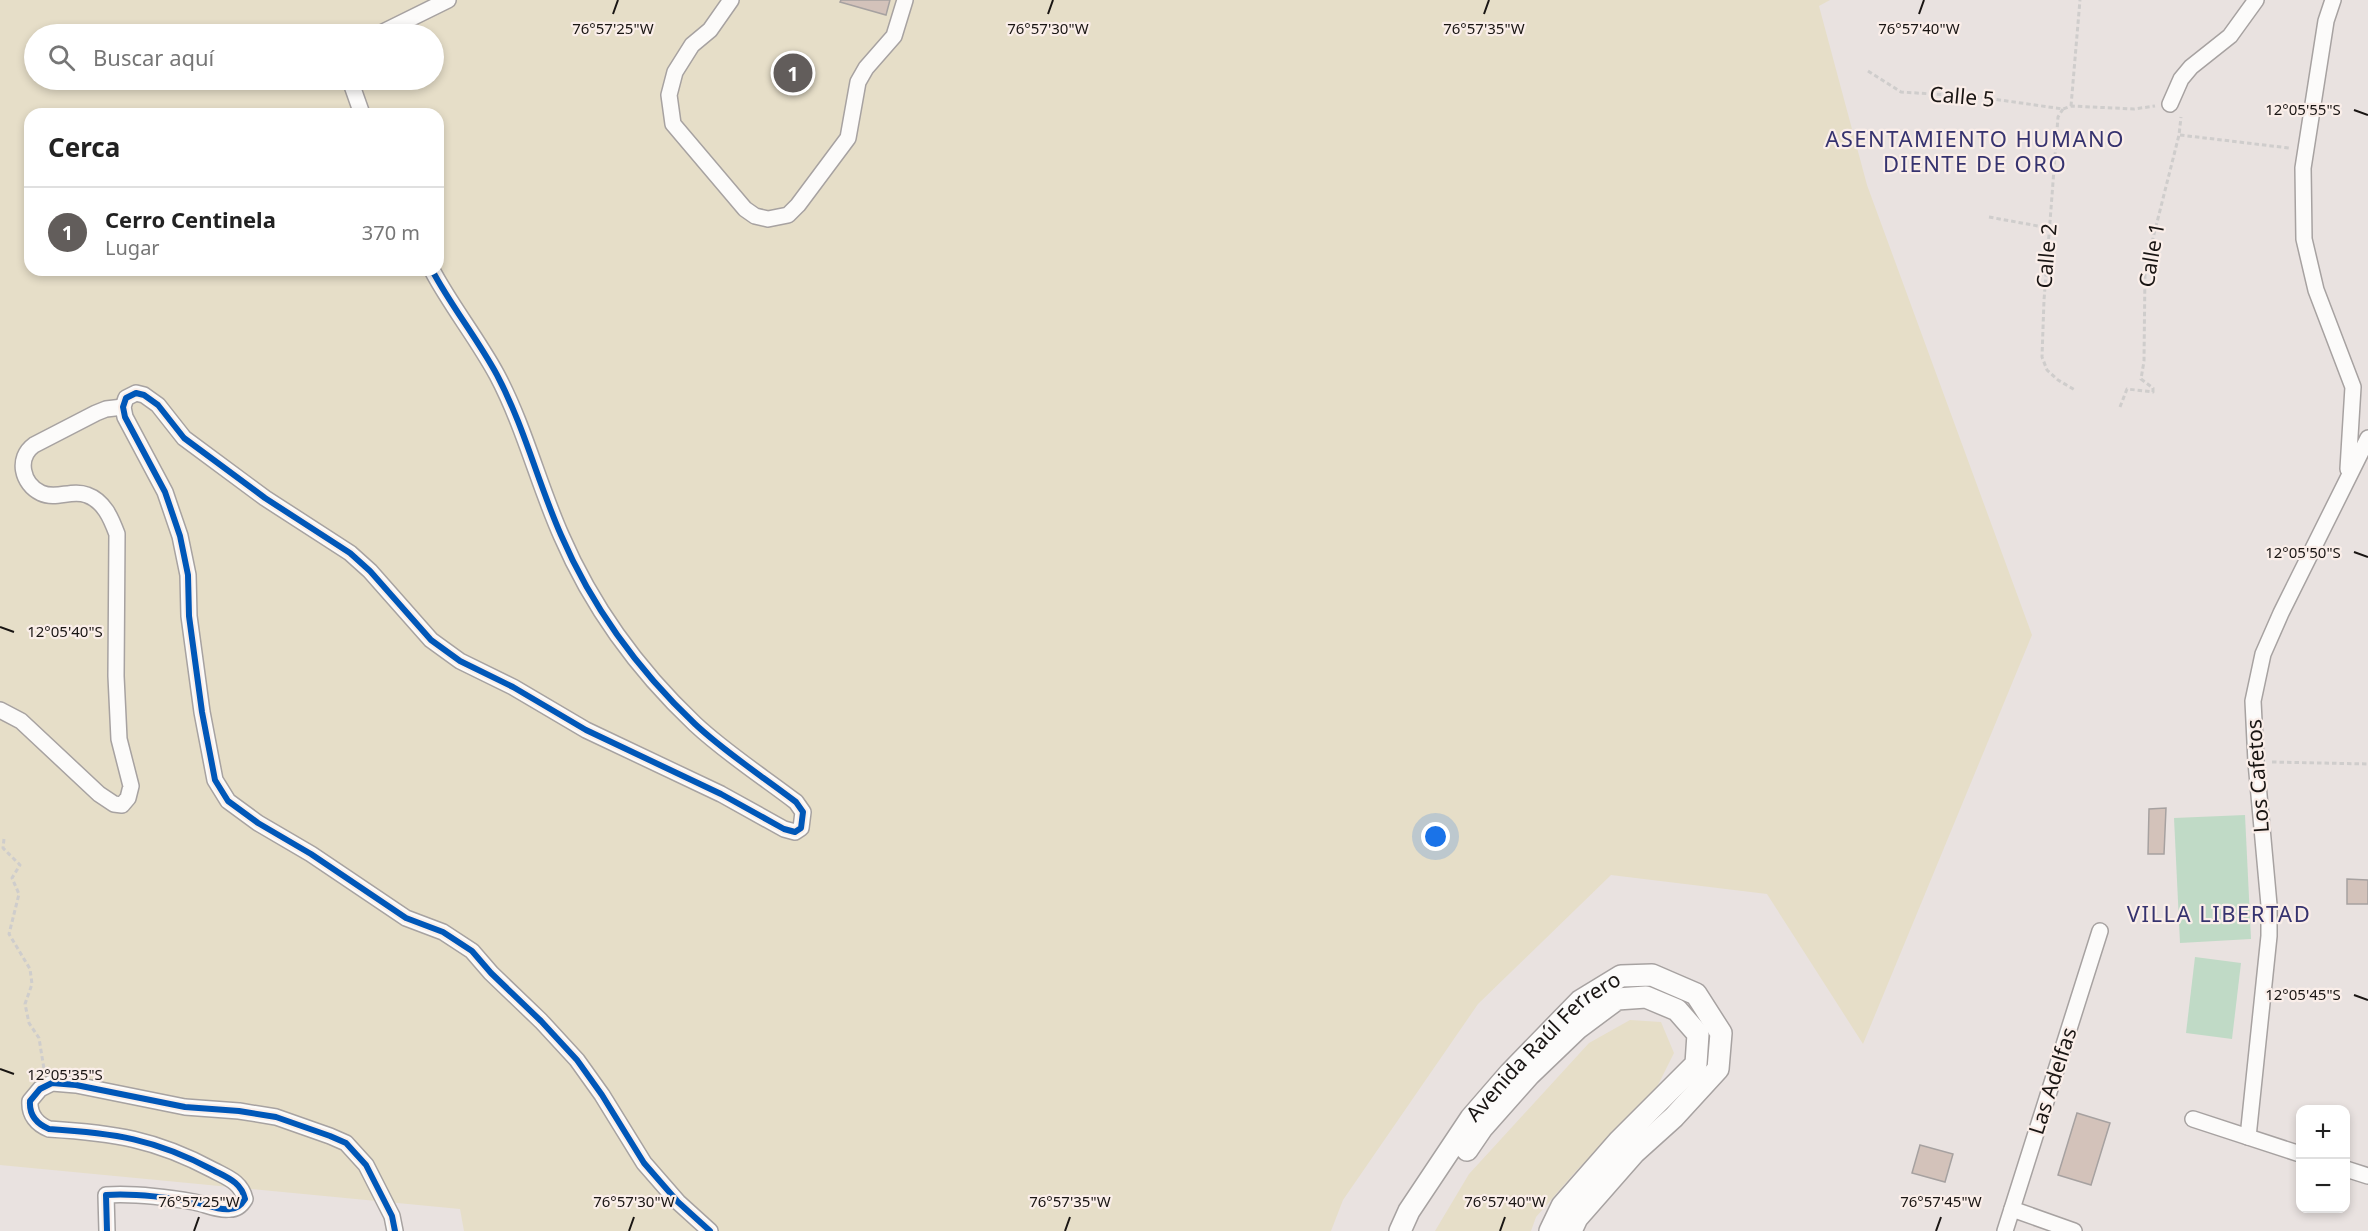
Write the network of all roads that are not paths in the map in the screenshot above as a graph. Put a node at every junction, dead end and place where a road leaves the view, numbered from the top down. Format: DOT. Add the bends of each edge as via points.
graph roads {
  1 [pos="448,0"];
  2 [pos="731,0"];
  3 [pos="905,0"];
  4 [pos="2256,0"];
  5 [pos="2333,0"];
  6 [pos="399,24"];
  7 [pos="354,90"];
  8 [pos="2176,105"];
  9 [pos="360,108"];
  10 [pos="436,276"];
  11 [pos="123,407"];
  12 [pos="2368,438"];
  13 [pos="2348,478"];
  14 [pos="0,710"];
  15 [pos="2100,931"];
  16 [pos="2193,1119"];
  17 [pos="2248,1137"];
  18 [pos="2296,1152"];
  19 [pos="2350,1170"];
  20 [pos="2368,1176"];
  21 [pos="2012,1209"];
  22 [pos="107,1231"];
  23 [pos="395,1231"];
  24 [pos="710,1231"];
  25 [pos="1400,1231"];
  26 [pos="1415,1231"];
  27 [pos="1550,1231"];
  28 [pos="1571,1231"];
  29 [pos="2006,1231"];
  30 [pos="2074,1231"];
  1 -- 6 [label="street"];
  2 -- 3 [label="street" via="710,30 692,45 675,72 669,96 673,124 745,209 768,219 788,215 798,205 848,138 858,82 894,36"];
  4 -- 8 [label="street" via="2230,36 2181,79"];
  5 -- 13 [label="street" via="2326,21 2303,168 2304,239 2310,271 2354,393"];
  7 -- 9 [label="street"];
  10 -- 11 [label="street" via="497,374 561,535 613,629 637,662 695,724 796,802 803,812 801,828 795,832 784,830 721,794 586,730 460,661 431,640 350,552 265,498 184,438 158,405 136,393 126,398"];
  11 -- 14 [label="street" via="96,413 34,445 22,457 22,466 33,487 41,493 86,494 99,501 110,514 117,534 119,739 130,786 128,798 122,805 114,804 99,794 21,721"];
  11 -- 24 [label="street" via="165,492 180,536 189,575 189,616 202,712 215,780 228,801 406,918 443,932 472,951 577,1060 644,1163"];
  12 -- 13 [label="street, Los Cafetos"];
  13 -- 17 [label="street, Los Cafetos" via="2263,654 2253,701 2269,936"];
  15 -- 21 [label="street, Las Adelfas"];
  16 -- 17 [label="street"];
  17 -- 18 [label="street"];
  19 -- 20 [label="street"];
  21 -- 29 [label="street, Las Adelfas"];
  21 -- 30 [label="street"];
  22 -- 23 [label="street" via="106,1195 195,1202 228,1210 244,1202 244,1194 233,1180 164,1148 100,1132 43,1127 33,1118 30,1101 47,1085 76,1085 185,1107 276,1117 338,1139 366,1165 392,1216"];
  25 -- 28 [label="main road, Avenida Raúl Ferrero" via="1409,1211 1471,1118 1580,1001 1621,976 1652,975 1696,994 1721,1033 1718,1069 1634,1153 1577,1218"];
  26 -- 27 [label="main road, Avenida Raúl Ferrero" via="1482,1128 1578,1028 1617,999 1646,997 1677,1010 1698,1034 1696,1064 1619,1141 1562,1206"];
}
